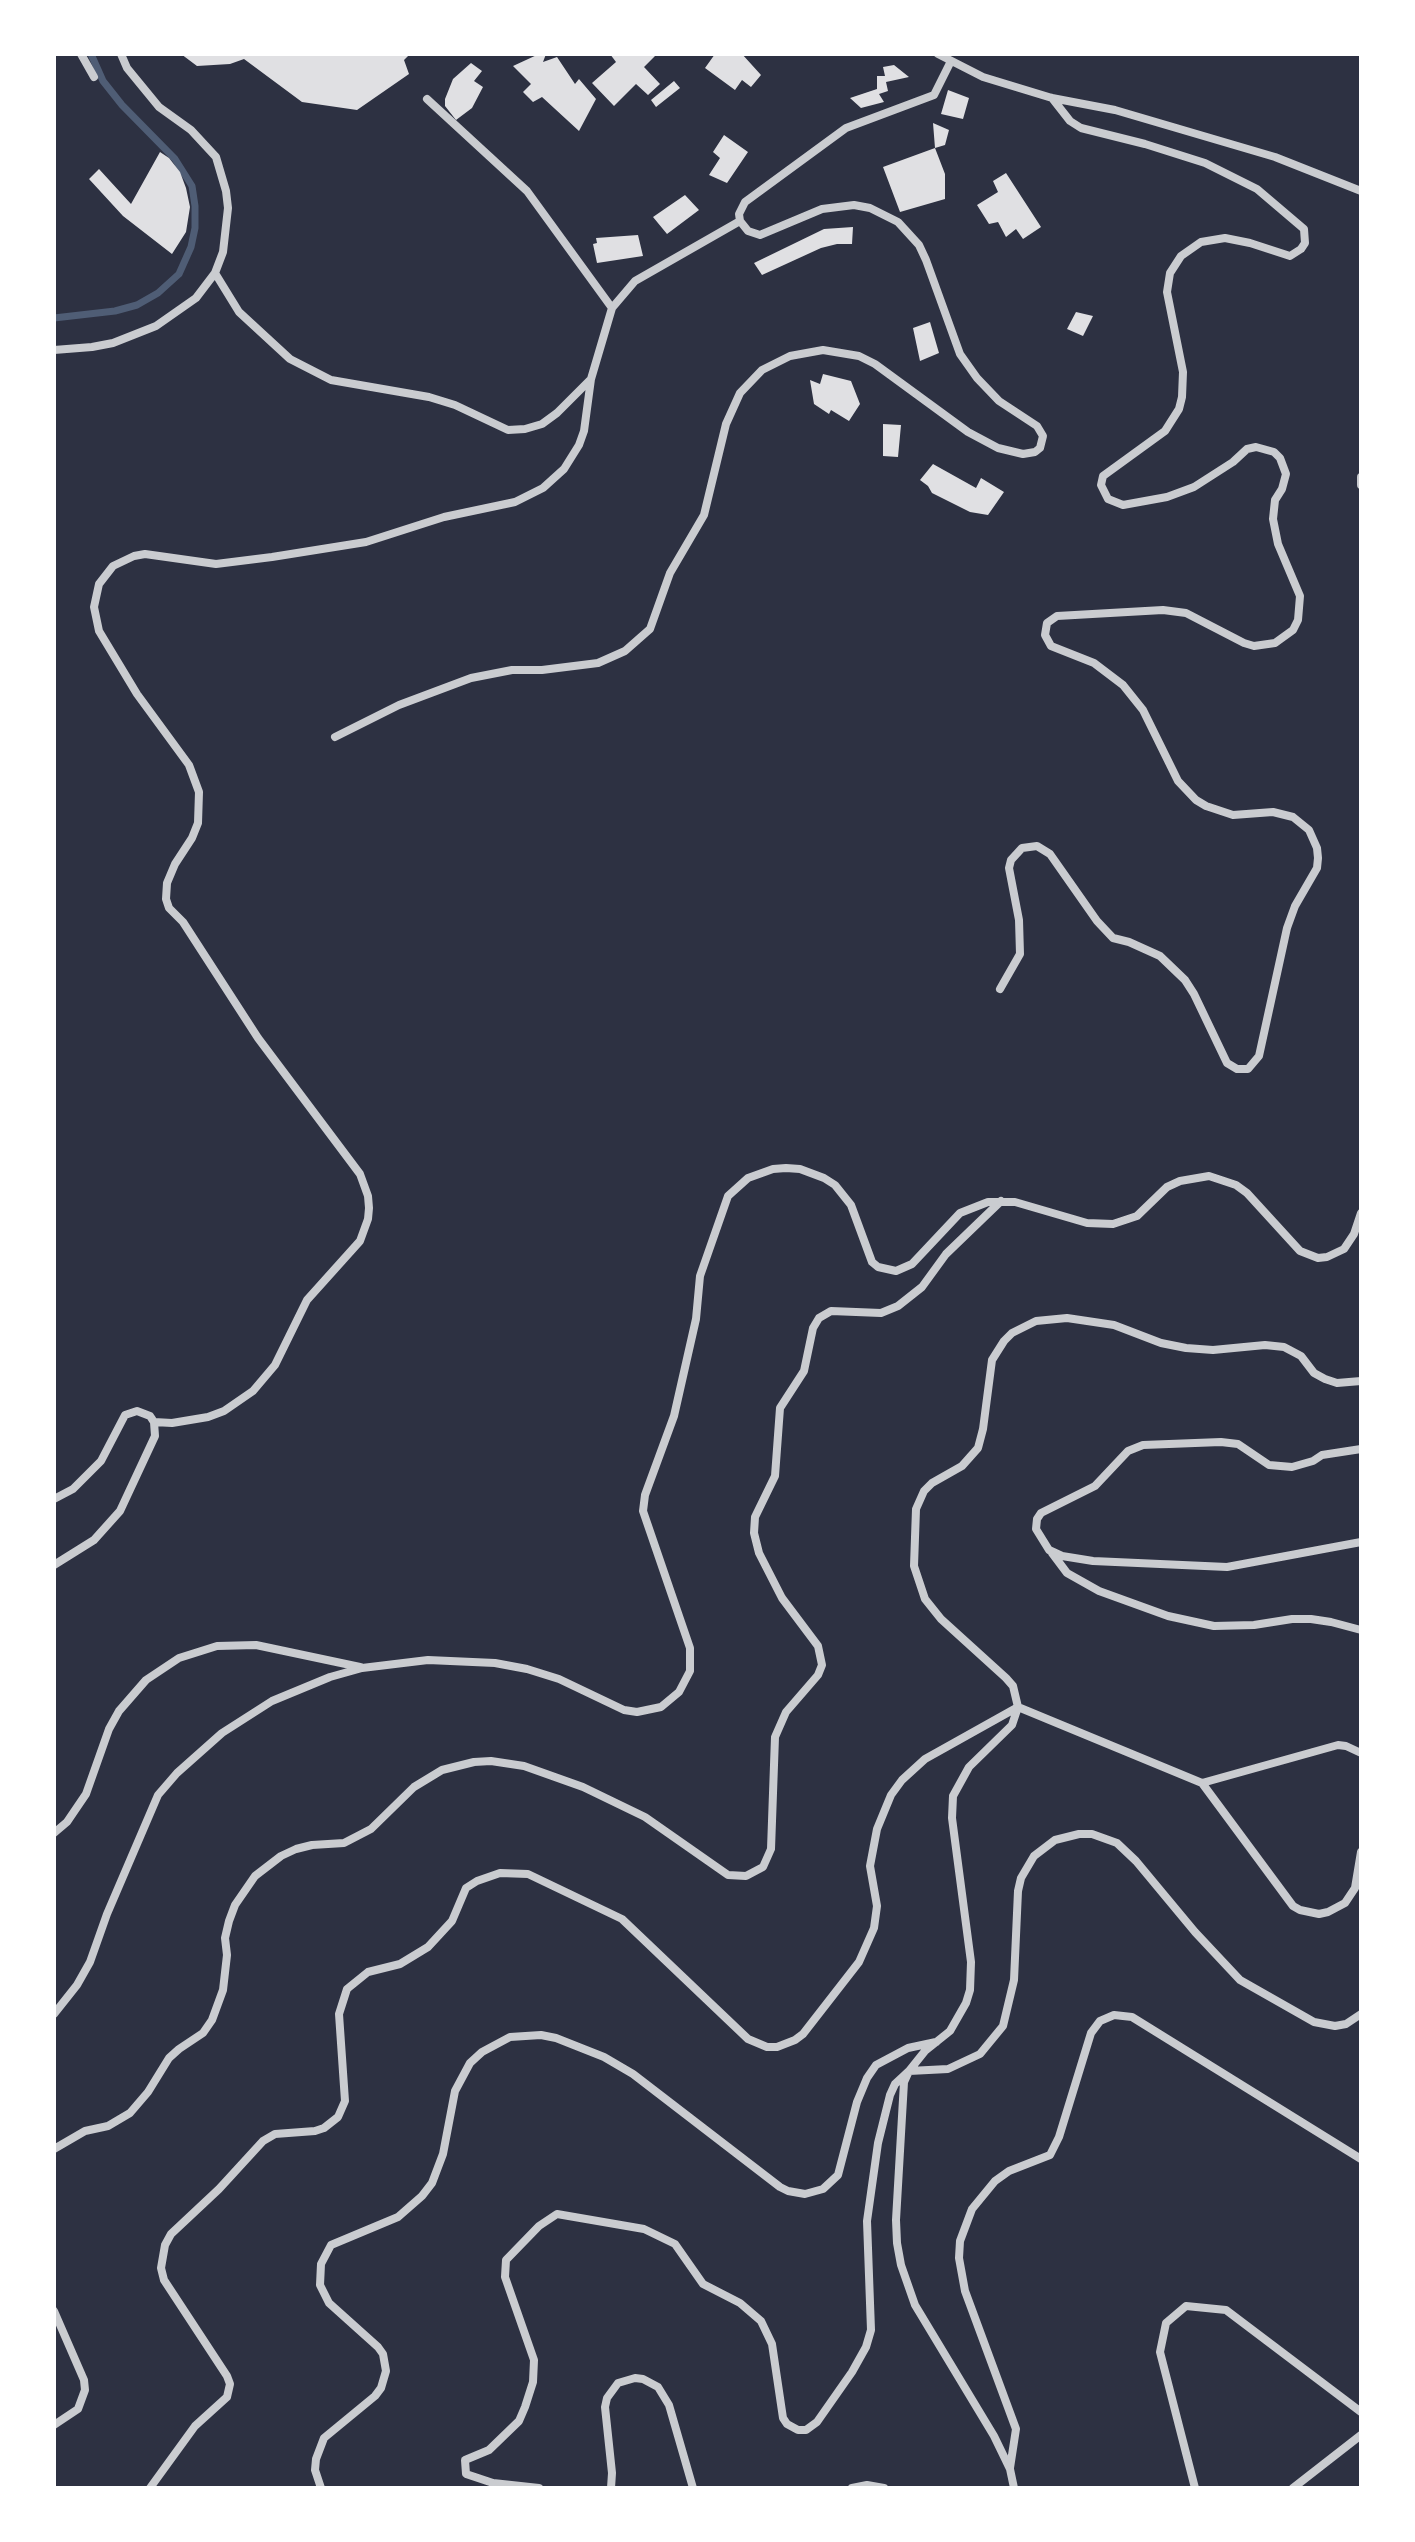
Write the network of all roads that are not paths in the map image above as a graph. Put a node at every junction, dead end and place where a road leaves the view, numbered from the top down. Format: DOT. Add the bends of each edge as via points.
graph roads {
  1 [pos="81,54"];
  2 [pos="121,54"];
  3 [pos="938,54"];
  4 [pos="951,61"];
  5 [pos="94,77"];
  6 [pos="1052,98"];
  7 [pos="427,99"];
  8 [pos="1348,185"];
  9 [pos="1361,191"];
  10 [pos="1361,198"];
  11 [pos="740,221"];
  12 [pos="215,273"];
  13 [pos="612,308"];
  14 [pos="54,350"];
  15 [pos="591,379"];
  16 [pos="1361,477"];
  17 [pos="1361,485"];
  18 [pos="335,737"];
  19 [pos="1000,989"];
  20 [pos="1001,1201"];
  21 [pos="1361,1213"];
  22 [pos="1361,1381"];
  23 [pos="154,1422"];
  24 [pos="1361,1449"];
  25 [pos="54,1499"];
  26 [pos="1361,1542"];
  27 [pos="1049,1550"];
  28 [pos="54,1565"];
  29 [pos="1361,1630"];
  30 [pos="362,1668"];
  31 [pos="1018,1707"];
  32 [pos="1361,1753"];
  33 [pos="1202,1783"];
  34 [pos="54,1833"];
  35 [pos="1361,1852"];
  36 [pos="54,2014"];
  37 [pos="1361,2014"];
  38 [pos="938,2042"];
  39 [pos="909,2071"];
  40 [pos="54,2149"];
  41 [pos="1361,2159"];
  42 [pos="54,2311"];
  43 [pos="1361,2412"];
  44 [pos="54,2425"];
  45 [pos="1361,2435"];
  46 [pos="1010,2469"];
  47 [pos="150,2488"];
  48 [pos="321,2488"];
  49 [pos="539,2488"];
  50 [pos="611,2488"];
  51 [pos="693,2488"];
  52 [pos="852,2488"];
  53 [pos="884,2488"];
  54 [pos="1014,2488"];
  55 [pos="1195,2488"];
  56 [pos="1293,2488"];
  1 -- 5 [label="street"];
  2 -- 12 [label="street" via="159,107 216,157 228,208"];
  3 -- 4 [label="street"];
  4 -- 6 [label="street" via="983,77"];
  4 -- 11 [label="street" via="934,95 846,128 745,202"];
  6 -- 8 [label="street" via="1115,110 1275,157"];
  6 -- 19 [label="street" via="1081,128 1205,163 1257,189 1304,229 1305,243 1290,256 1225,238 1201,242 1181,256 1170,273 1167,292 1183,372 1179,409 1165,431 1103,476 1101,485 1108,499 1123,505 1167,497 1194,487 1247,449 1274,452 1286,474 1273,519 1300,596 1293,630 1275,643 1254,646 1186,613 1163,610 1057,616 1044,629 1051,646 1094,663 1123,685 1143,710 1178,781 1196,800 1233,815 1273,812 1293,817 1309,830 1318,858 1287,928 1259,1056 1248,1069 1227,1063 1179,973 1145,948 1113,938 1050,854 1037,846 1022,848 1011,860 1020,954"];
  7 -- 13 [label="street" via="527,191"];
  8 -- 9 [label="street"];
  8 -- 10 [label="street"];
  11 -- 13 [label="street" via="635,281"];
  11 -- 18 [label="street" via="760,235 822,209 854,205 898,222 919,245 960,354 999,401 1037,426 1043,436 1040,448 1023,454 998,448 859,356 823,350 790,356 762,370 740,393 726,424 704,515 670,573 650,629 625,651 598,663 471,678"];
  12 -- 14 [label="street" via="196,298 156,326 113,343"];
  12 -- 15 [label="street" via="239,312 290,359 331,380 455,405 508,430 542,424"];
  13 -- 15 [label="street"];
  15 -- 23 [label="street" via="584,431 573,457 555,479 529,496 366,542 272,557 216,564 134,556 113,566 99,584 94,607 99,631 189,765 199,792 198,823 167,883 169,908 360,1174 369,1208 360,1241 307,1300 275,1365 253,1391 208,1417"];
  16 -- 17 [label="street"];
  20 -- 21 [label="street" via="1087,1223 1113,1224 1137,1216 1167,1187 1209,1176 1247,1193 1300,1251 1318,1258 1344,1249"];
  20 -- 30 [label="street" via="960,1213 912,1264 896,1271 872,1262 851,1205 835,1185 812,1172 773,1169 748,1178 728,1196 700,1276 674,1416 643,1511 690,1648 686,1682 671,1701 649,1710 624,1710 559,1679 495,1663 428,1660"];
  20 -- 40 [label="street" via="898,1306 881,1313 831,1311 819,1318 804,1371 780,1408 775,1476 755,1517 754,1533 782,1598 818,1646 822,1665 786,1712 775,1737 771,1849 763,1867 746,1876 728,1875 645,1817 524,1766 483,1761 442,1770 414,1787 371,1829 344,1843 296,1849 255,1876 229,1921 223,1990 203,2033 169,2058 130,2113"];
  22 -- 31 [label="street" via="1325,1379 1284,1347 1186,1348 1114,1325 1067,1318 1036,1321 1012,1333 992,1360 978,1448 962,1466 932,1483 919,1500 914,1566 932,1610 1006,1678"];
  23 -- 25 [label="street" via="137,1411 125,1415 101,1461 73,1489"];
  23 -- 28 [label="street" via="155,1436 120,1511 94,1540"];
  24 -- 27 [label="street" via="1322,1455 1292,1467 1269,1465 1238,1444 1135,1447 1095,1486 1041,1513 1036,1529"];
  26 -- 27 [label="street" via="1227,1567 1093,1561"];
  27 -- 29 [label="street" via="1067,1573 1099,1591 1168,1616 1214,1626 1311,1619"];
  30 -- 34 [label="street" via="256,1645 217,1646 179,1658 146,1680 119,1711 86,1794"];
  30 -- 36 [label="street" via="272,1701 222,1733 177,1773 158,1795 90,1962"];
  31 -- 33 [label="street"];
  31 -- 38 [label="street" via="1012,1725 969,1767 953,1796 971,1976 966,2003"];
  31 -- 47 [label="street" via="925,1759 891,1795 870,1866 877,1906 874,1928 859,1962 803,2034 786,2044 767,2047 748,2039 622,1919 528,1874 500,1873 477,1881 466,1888 452,1921 428,1947 353,1981 340,2005 345,2101 338,2117 315,2131 275,2134 263,2141 165,2245 164,2280 227,2376 229,2390"];
  32 -- 33 [label="street" via="1338,1745"];
  33 -- 35 [label="street" via="1300,1910 1328,1912 1345,1903 1355,1888"];
  37 -- 39 [label="street" via="1346,2024 1324,2025 1240,1980 1127,1851 1105,1838 1079,1834 1043,1847 1021,1878 1014,1980 1003,2026 980,2054 948,2069"];
  38 -- 39 [label="street"];
  38 -- 48 [label="street" via="908,2048 876,2065 857,2102 838,2175 823,2189 805,2194 780,2187 604,2057 541,2035 510,2037 482,2052 455,2091 432,2183 398,2217 331,2245 321,2264 320,2285 329,2303 378,2347 386,2371 375,2396 324,2438 315,2470"];
  39 -- 46 [label="street" via="904,2082 896,2220 901,2265 925,2324"];
  39 -- 49 [label="street" via="890,2095 878,2143 867,2221 871,2330 852,2372 812,2427 798,2430 783,2418 772,2344 761,2321 703,2284 683,2252 666,2237 557,2214 511,2254 505,2277 534,2360 533,2382 519,2421 489,2450 465,2460 466,2474"];
  41 -- 46 [label="street" via="1132,2017 1114,2015 1100,2021 1091,2033 1050,2155 995,2181 972,2209 960,2241 965,2291 1016,2429"];
  42 -- 44 [label="street" via="85,2390 78,2409"];
  43 -- 55 [label="street" via="1226,2310 1186,2306 1166,2323 1160,2352"];
  45 -- 56 [label="street"];
  46 -- 54 [label="street"];
  50 -- 51 [label="street" via="605,2407 618,2383 635,2378 658,2387 669,2405"];
  52 -- 53 [label="street"];
}
